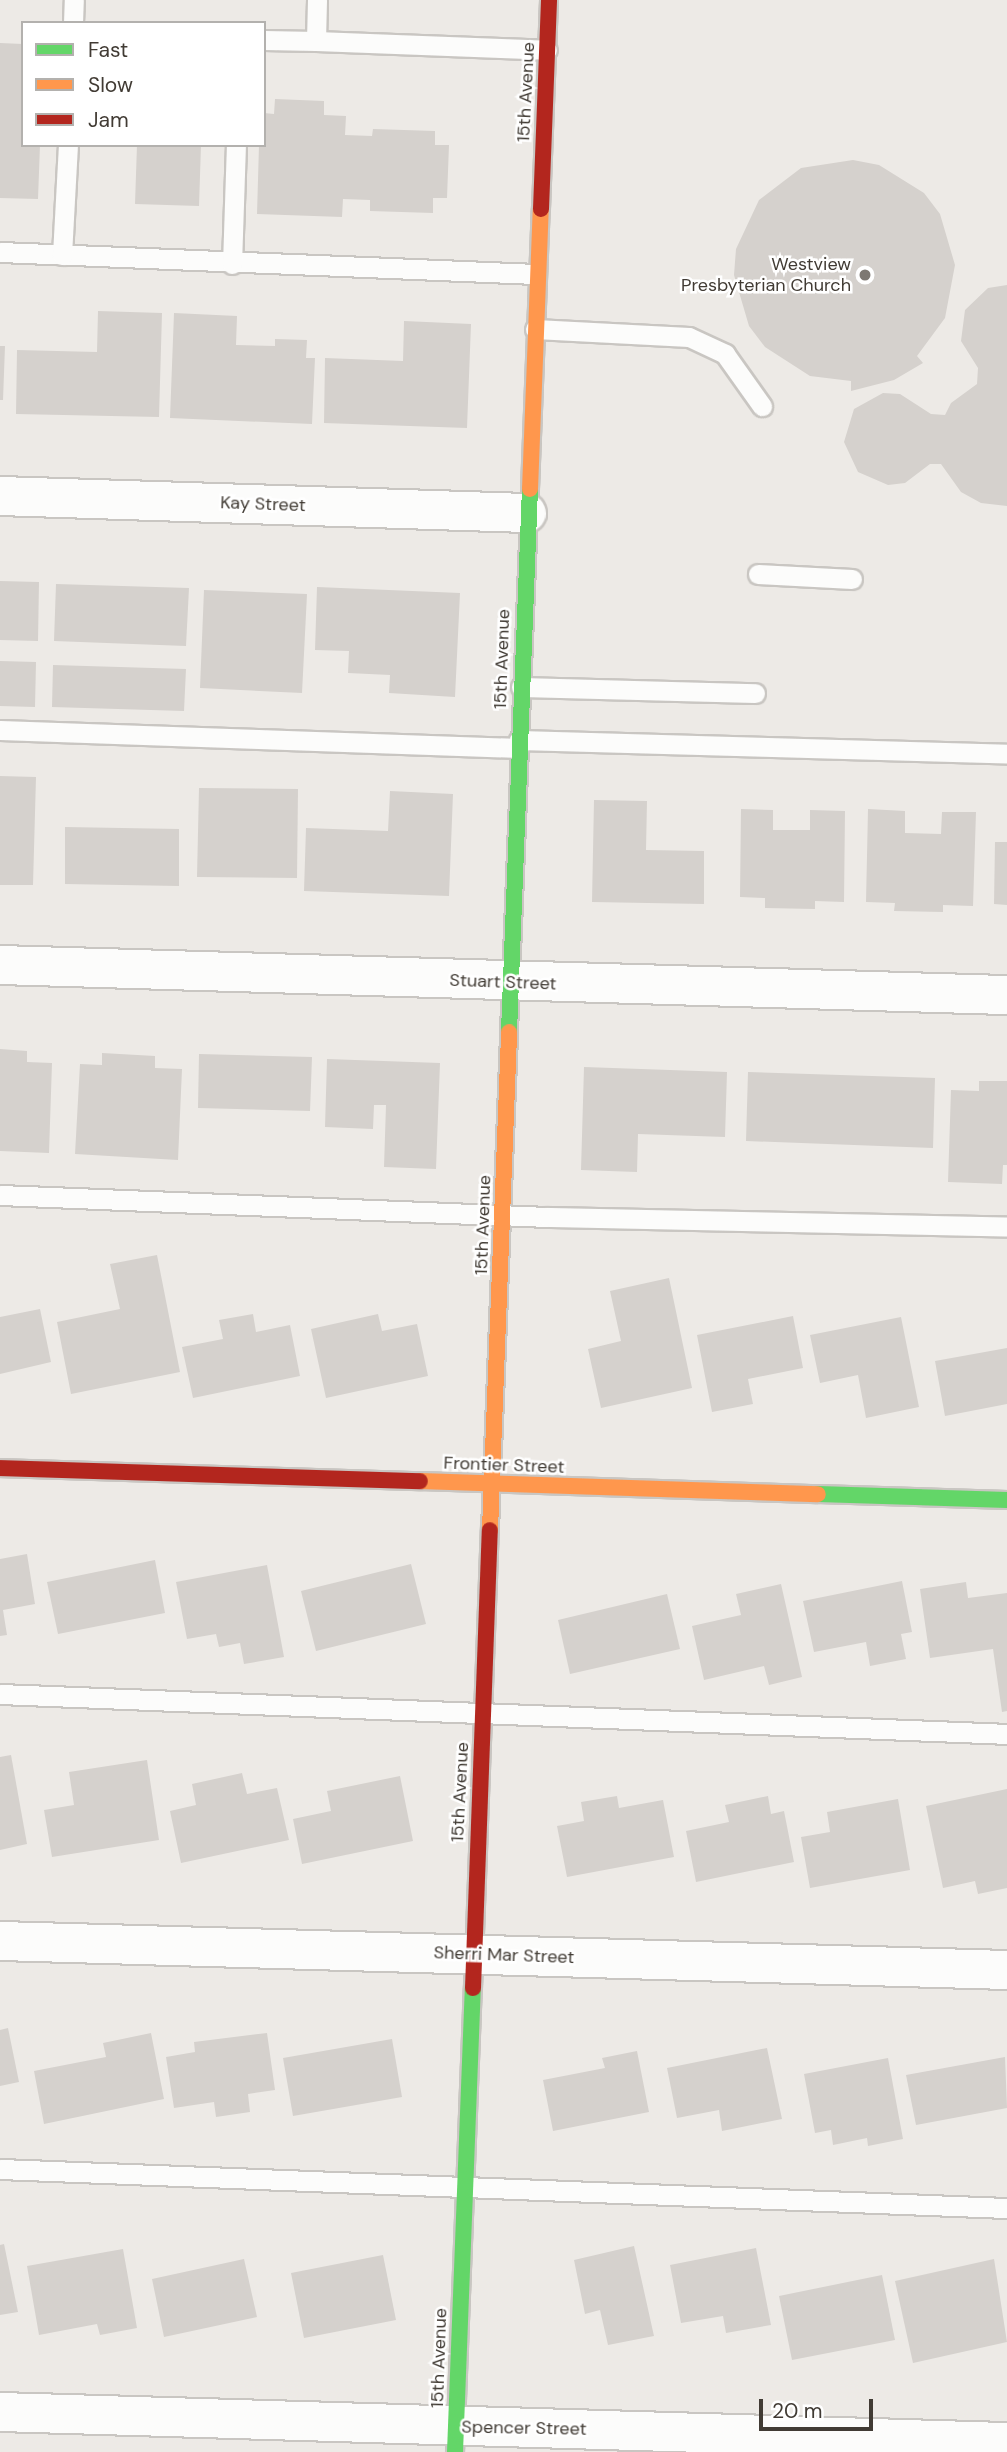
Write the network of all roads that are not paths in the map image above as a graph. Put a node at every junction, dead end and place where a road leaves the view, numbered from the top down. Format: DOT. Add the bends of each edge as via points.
graph roads {
  1 [pos="74,0"];
  2 [pos="317,0"];
  3 [pos="549,0"];
  4 [pos="73,21"];
  5 [pos="266,40"];
  6 [pos="316,41"];
  7 [pos="547,50"];
  8 [pos="68,147"];
  9 [pos="236,147"];
  10 [pos="0,252"];
  11 [pos="62,255"];
  12 [pos="232,264"];
  13 [pos="536,274"];
  14 [pos="534,329"];
  15 [pos="762,406"];
  16 [pos="0,496"];
  17 [pos="527,513"];
  18 [pos="758,575"];
  19 [pos="852,579"];
  20 [pos="521,687"];
  21 [pos="755,693"];
  22 [pos="0,730"];
  23 [pos="519,744"];
  24 [pos="1007,754"];
  25 [pos="0,965"];
  26 [pos="511,982"];
  27 [pos="1007,995"];
  28 [pos="0,1195"];
  29 [pos="502,1215"];
  30 [pos="1007,1227"];
  31 [pos="0,1468"];
  32 [pos="493,1483"];
  33 [pos="1007,1500"];
  34 [pos="0,1694"];
  35 [pos="483,1713"];
  36 [pos="1007,1734"];
  37 [pos="0,1941"];
  38 [pos="472,1954"];
  39 [pos="1007,1970"];
  40 [pos="0,2169"];
  41 [pos="464,2190"];
  42 [pos="1007,2208"];
  43 [pos="0,2412"];
  44 [pos="456,2439"];
  45 [pos="1007,2442"];
  1 -- 4 [label="lane"];
  2 -- 6 [label="lane"];
  3 -- 7 [label="street, 15th Avenue"];
  5 -- 6 [label="lane"];
  6 -- 7 [label="lane"];
  7 -- 13 [label="street, 15th Avenue"];
  8 -- 11 [label="lane"];
  9 -- 12 [label="lane"];
  10 -- 11 [label="lane"];
  11 -- 12 [label="lane"];
  12 -- 13 [label="lane"];
  13 -- 14 [label="street, 15th Avenue"];
  14 -- 15 [label="lane" via="689,337 725,354"];
  14 -- 17 [label="street, 15th Avenue"];
  16 -- 17 [label="street, Kay Street"];
  17 -- 20 [label="street, 15th Avenue"];
  18 -- 19 [label="lane"];
  20 -- 21 [label="lane"];
  20 -- 23 [label="street, 15th Avenue"];
  22 -- 23 [label="lane"];
  23 -- 24 [label="lane"];
  23 -- 26 [label="street, 15th Avenue"];
  25 -- 26 [label="street, Stuart Street"];
  26 -- 27 [label="street, Stuart Street"];
  26 -- 29 [label="street, 15th Avenue"];
  28 -- 29 [label="lane"];
  29 -- 30 [label="lane"];
  29 -- 32 [label="street, 15th Avenue"];
  31 -- 32 [label="street, Frontier Street"];
  32 -- 33 [label="street, Frontier Street"];
  32 -- 35 [label="street, 15th Avenue"];
  34 -- 35 [label="lane"];
  35 -- 36 [label="lane"];
  35 -- 38 [label="street, 15th Avenue"];
  37 -- 38 [label="street, Sherri Mar Street"];
  38 -- 39 [label="street, Sherri Mar Street"];
  38 -- 41 [label="street, 15th Avenue"];
  40 -- 41 [label="lane"];
  41 -- 42 [label="lane"];
  41 -- 44 [label="street, 15th Avenue"];
  43 -- 44 [label="street, Spencer Street"];
  44 -- 45 [label="street, Spencer Street"];
}
